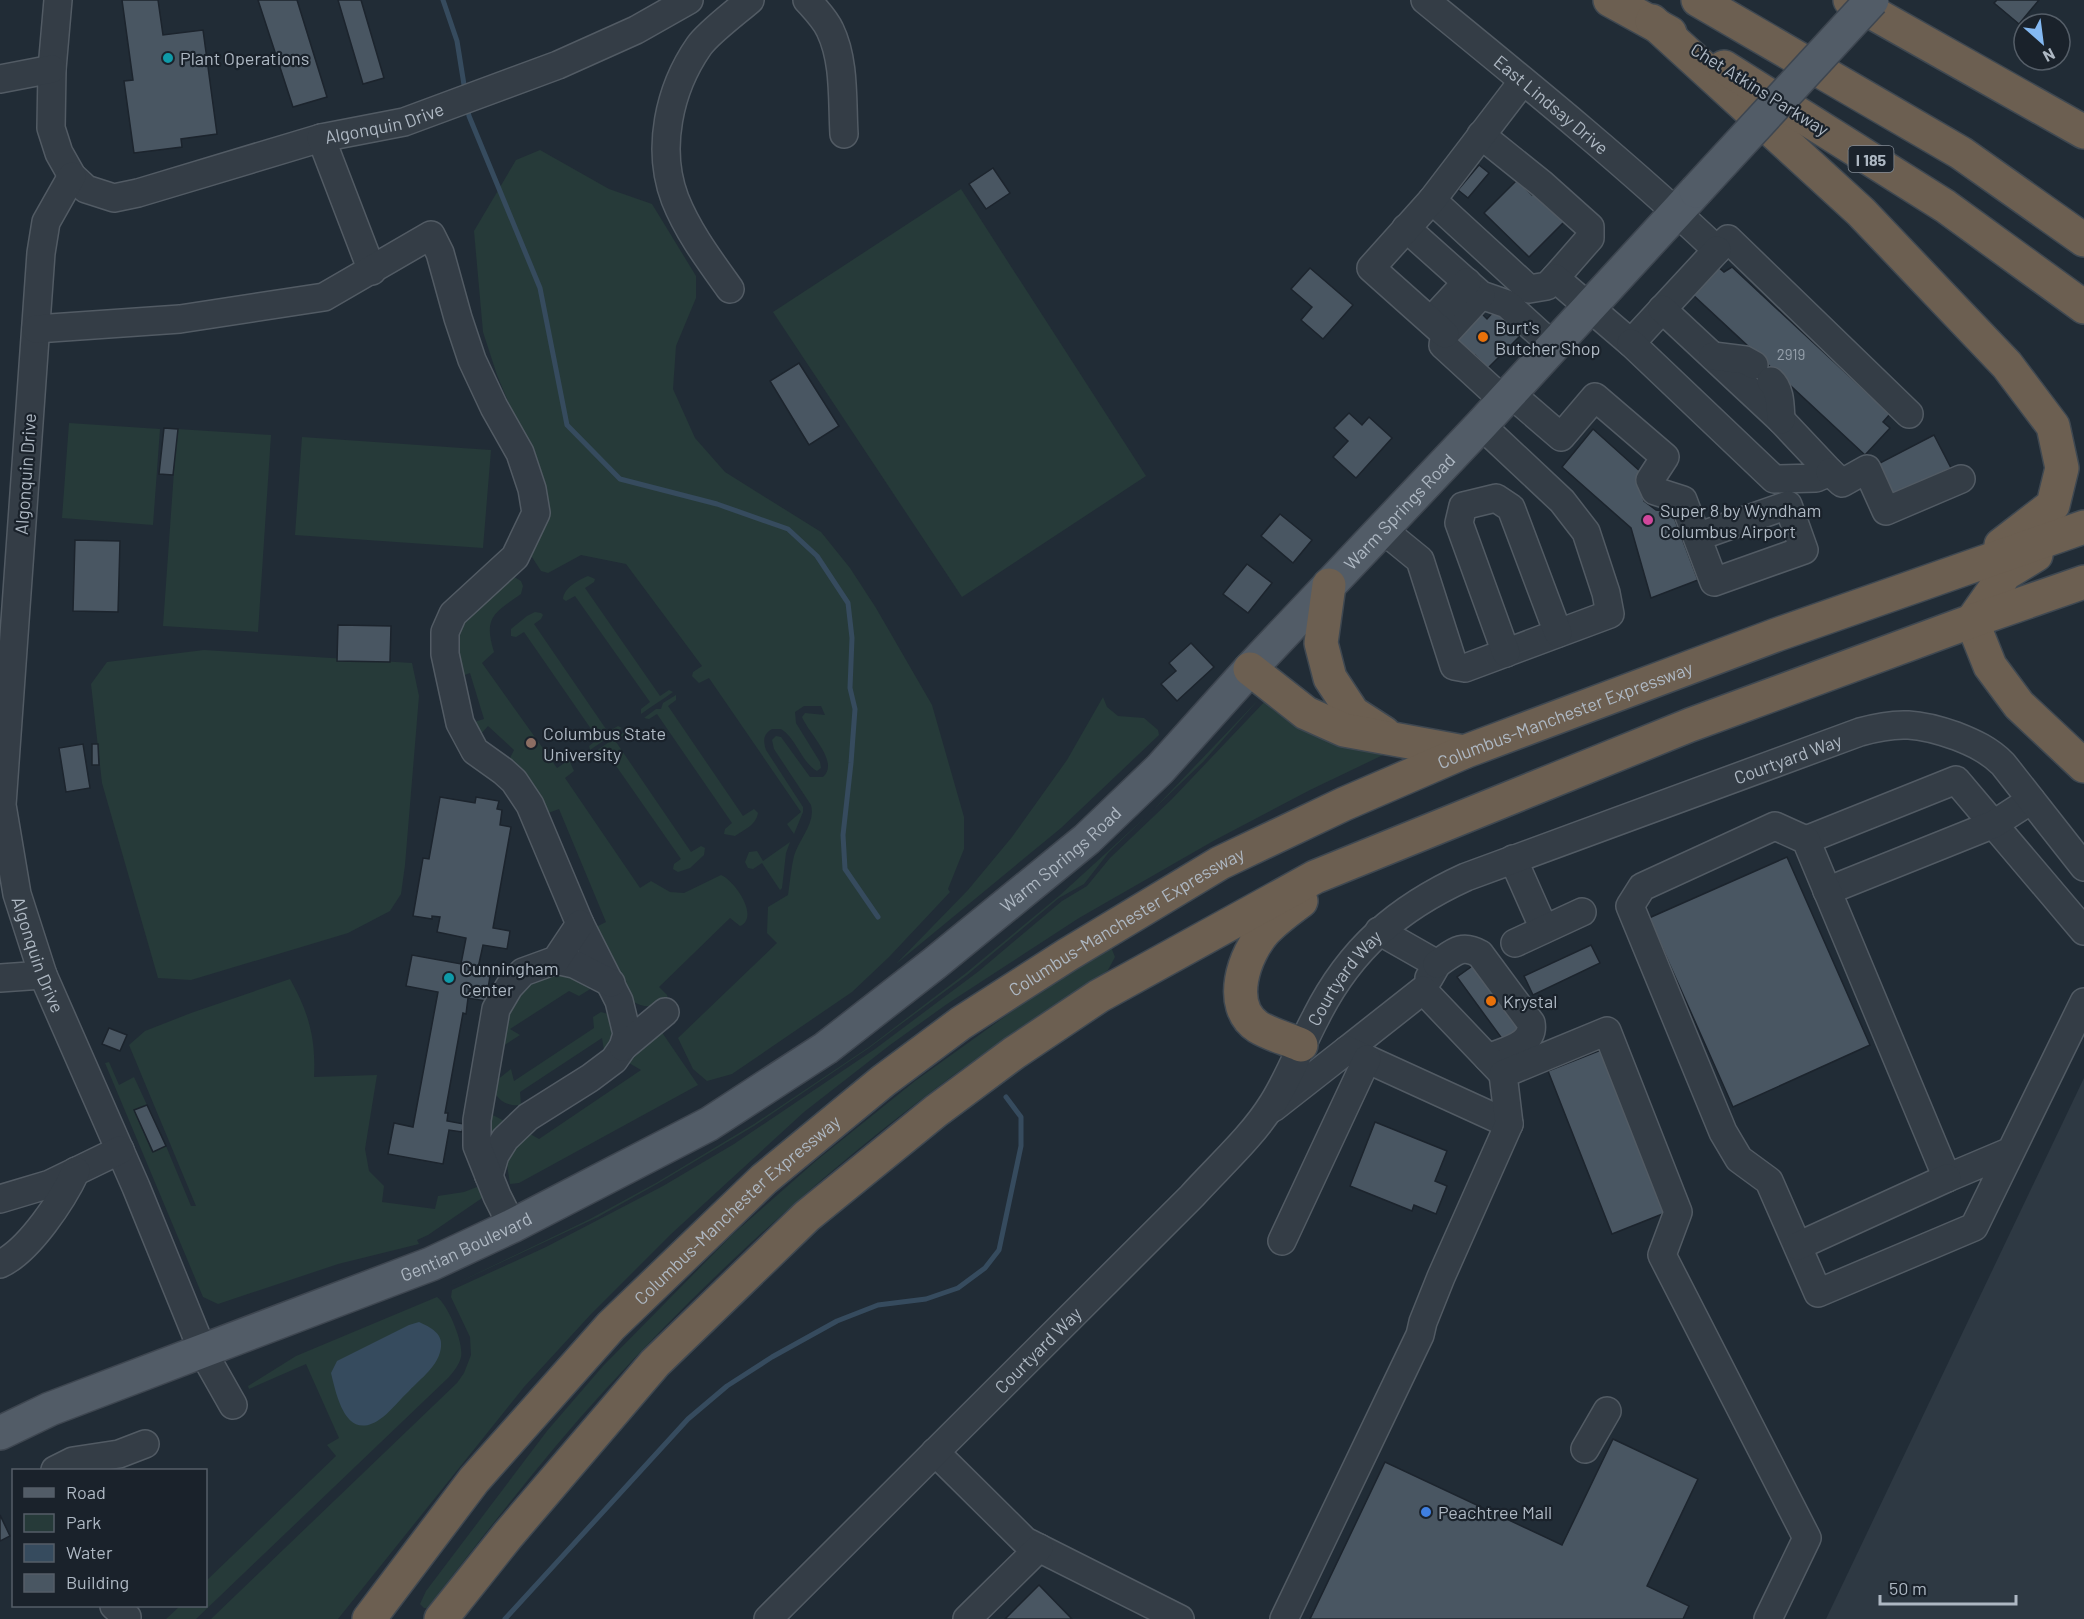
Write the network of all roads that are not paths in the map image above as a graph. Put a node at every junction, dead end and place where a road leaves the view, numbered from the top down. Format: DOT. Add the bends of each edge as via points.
graph roads {
  1 [pos="58,0"];
  2 [pos="689,0"];
  3 [pos="750,0"];
  4 [pos="807,0"];
  5 [pos="1425,0"];
  6 [pos="1610,0"];
  7 [pos="1698,0"];
  8 [pos="1850,0"];
  9 [pos="1872,0"];
  10 [pos="1652,21"];
  11 [pos="52,69"];
  12 [pos="0,79"];
  13 [pos="1523,81"];
  14 [pos="2084,132"];
  15 [pos="844,134"];
  16 [pos="1481,135"];
  17 [pos="321,138"];
  18 [pos="72,176"];
  19 [pos="1432,200"];
  20 [pos="1686,201"];
  21 [pos="1406,228"];
  22 [pos="2084,240"];
  23 [pos="1717,250"];
  24 [pos="372,271"];
  25 [pos="1555,278"];
  26 [pos="1474,288"];
  27 [pos="730,289"];
  28 [pos="1589,306"];
  29 [pos="2084,307"];
  30 [pos="1662,309"];
  31 [pos="1438,327"];
  32 [pos="36,329"];
  33 [pos="1631,343"];
  34 [pos="1553,346"];
  35 [pos="1713,356"];
  36 [pos="1507,396"];
  37 [pos="1909,414"];
  38 [pos="1781,420"];
  39 [pos="1481,425"];
  40 [pos="1830,472"];
  41 [pos="1961,479"];
  42 [pos="2082,527"];
  43 [pos="1382,529"];
  44 [pos="1697,537"];
  45 [pos="1973,566"];
  46 [pos="2084,582"];
  47 [pos="1329,585"];
  48 [pos="8,591"];
  49 [pos="1972,621"];
  50 [pos="1558,633"];
  51 [pos="1506,652"];
  52 [pos="1250,669"];
  53 [pos="1393,739"];
  54 [pos="1464,752"];
  55 [pos="2084,766"];
  56 [pos="2031,800"];
  57 [pos="1994,824"];
  58 [pos="1806,840"];
  59 [pos="1362,858"];
  60 [pos="1513,859"];
  61 [pos="2084,867"];
  62 [pos="1827,891"];
  63 [pos="1582,912"];
  64 [pos="580,924"];
  65 [pos="1544,929"];
  66 [pos="1379,931"];
  67 [pos="2084,931"];
  68 [pos="1515,943"];
  69 [pos="556,960"];
  70 [pos="1437,964"];
  71 [pos="43,975"];
  72 [pos="0,978"];
  73 [pos="1423,990"];
  74 [pos="615,992"];
  75 [pos="897,993"];
  76 [pos="2084,1002"];
  77 [pos="1301,1046"];
  78 [pos="623,1047"];
  79 [pos="1357,1055"];
  80 [pos="1495,1066"];
  81 [pos="481,1099"];
  82 [pos="1265,1115"];
  83 [pos="528,1117"];
  84 [pos="1509,1124"];
  85 [pos="120,1150"];
  86 [pos="2011,1150"];
  87 [pos="76,1171"];
  88 [pos="489,1176"];
  89 [pos="1947,1178"];
  90 [pos="0,1199"];
  91 [pos="512,1226"];
  92 [pos="1282,1241"];
  93 [pos="1798,1246"];
  94 [pos="0,1264"];
  95 [pos="203,1352"];
  96 [pos="232,1405"];
  97 [pos="1607,1411"];
  98 [pos="0,1433"];
  99 [pos="145,1444"];
  100 [pos="1585,1449"];
  101 [pos="935,1452"];
  102 [pos="57,1469"];
  103 [pos="1039,1548"];
  104 [pos="369,1619"];
  105 [pos="441,1619"];
  106 [pos="768,1619"];
  107 [pos="966,1619"];
  108 [pos="1180,1619"];
  109 [pos="1284,1619"];
  110 [pos="1768,1619"];
  1 -- 11 [label="street, Algonquin Drive"];
  2 -- 17 [label="street, Algonquin Drive" via="636,30 558,65 404,122"];
  3 -- 27 [label="street" via="700,45 680,81 666,129 668,169 675,198 697,243"];
  4 -- 15 [label="street" via="830,30 836,49 841,68"];
  5 -- 13 [label="street, East Lindsay Drive"];
  6 -- 10 [label="highway, Chet Atkins Parkway / I 185"];
  7 -- 22 [label="highway" via="1961,153"];
  8 -- 14 [label="highway"];
  9 -- 20 [label="main road, Warm Springs Road, bridge"];
  10 -- 29 [label="highway, Chet Atkins Parkway / I 185" via="1945,206"];
  10 -- 45 [label="highway" via="1861,212 2007,365 2054,426 2062,468 2053,505"];
  11 -- 12 [label="street"];
  11 -- 18 [label="street, Algonquin Drive" via="51,128"];
  13 -- 16 [label="street"];
  13 -- 20 [label="street, East Lindsay Drive"];
  16 -- 19 [label="street"];
  16 -- 25 [label="street" via="1590,227 1590,238"];
  17 -- 18 [label="street, Algonquin Drive" via="114,198 86,189"];
  17 -- 24 [label="street"];
  18 -- 32 [label="street, Algonquin Drive" via="46,222"];
  19 -- 21 [label="street"];
  19 -- 25 [label="street" via="1529,289 1547,286"];
  20 -- 23 [label="street, East Lindsay Drive"];
  20 -- 28 [label="main road, Warm Springs Road"];
  21 -- 26 [label="street"];
  21 -- 31 [label="street" via="1371,268"];
  23 -- 30 [label="street"];
  23 -- 37 [label="street" via="1728,238"];
  24 -- 32 [label="street" via="324,297 180,319"];
  24 -- 64 [label="street" via="431,235 472,360 526,469 536,513 530,527 515,557 453,614 446,632 445,654 460,723 476,751 508,776 530,805"];
  25 -- 28 [label="street"];
  26 -- 31 [label="street"];
  26 -- 34 [label="street" via="1507,304"];
  28 -- 33 [label="street"];
  28 -- 34 [label="main road, Warm Springs Road"];
  30 -- 33 [label="street"];
  30 -- 35 [label="street"];
  31 -- 36 [label="street" via="1443,345"];
  32 -- 48 [label="street, Algonquin Drive"];
  33 -- 40 [label="street" via="1774,479 1816,478"];
  34 -- 36 [label="main road, Warm Springs Road"];
  35 -- 38 [label="street"];
  35 -- 38 [label="street" via="1745,360 1776,386"];
  36 -- 39 [label="main road, Warm Springs Road"];
  36 -- 44 [label="street" via="1561,437 1595,397 1665,458 1650,480 1655,492 1683,500"];
  38 -- 40 [label="street"];
  39 -- 43 [label="main road, Warm Springs Road"];
  39 -- 50 [label="street" via="1562,501 1586,532 1610,614"];
  40 -- 41 [label="street" via="1842,483 1867,469 1886,511"];
  42 -- 45 [label="highway, Columbus-Manchester Expressway"];
  42 -- 49 [label="highway" via="2005,574"];
  43 -- 47 [label="main road, Warm Springs Road"];
  43 -- 51 [label="street" via="1420,560 1454,666 1466,668"];
  45 -- 54 [label="highway, Columbus-Manchester Expressway"];
  46 -- 49 [label="highway"];
  47 -- 52 [label="main road, Warm Springs Road"];
  47 -- 53 [label="highway" via="1322,643 1330,678 1353,713"];
  48 -- 71 [label="street, Algonquin Drive" via="2,805 17,894"];
  49 -- 55 [label="highway" via="1990,666 2019,705"];
  49 -- 59 [label="highway" via="1690,725"];
  50 -- 51 [label="street"];
  50 -- 51 [label="street" via="1511,508 1496,498 1463,506 1459,523"];
  52 -- 53 [label="highway" via="1306,713 1344,730"];
  52 -- 75 [label="main road, Warm Springs Road" via="1160,769 1086,839"];
  53 -- 54 [label="highway"];
  54 -- 104 [label="highway, Columbus-Manchester Expressway" via="1220,863 961,1023 883,1081 764,1179 610,1326 474,1480"];
  56 -- 57 [label="street"];
  56 -- 60 [label="street, Courtyard Way" via="1997,758 1975,743 1928,726 1893,725 1860,732"];
  56 -- 61 [label="street, Courtyard Way"];
  57 -- 58 [label="street" via="1956,780"];
  57 -- 62 [label="street"];
  57 -- 67 [label="street"];
  58 -- 62 [label="street"];
  58 -- 93 [label="street" via="1775,826 1642,887 1630,906 1723,1132 1739,1159 1769,1180"];
  59 -- 77 [label="highway" via="1264,932 1251,952 1240,982 1241,1007 1257,1026"];
  59 -- 105 [label="highway" via="1315,877 1099,996 936,1111 807,1216 655,1363"];
  60 -- 65 [label="street"];
  60 -- 66 [label="street, Courtyard Way" via="1439,889"];
  62 -- 89 [label="street"];
  63 -- 65 [label="street"];
  64 -- 69 [label="street"];
  64 -- 74 [label="street"];
  65 -- 68 [label="street"];
  66 -- 70 [label="street"];
  66 -- 77 [label="street, Courtyard Way" via="1331,989"];
  69 -- 74 [label="street" via="574,964"];
  69 -- 81 [label="street" via="523,972 496,1009"];
  70 -- 73 [label="street"];
  70 -- 80 [label="street" via="1460,949 1480,954 1531,1023 1529,1038"];
  71 -- 72 [label="street"];
  71 -- 85 [label="street, Algonquin Drive"];
  73 -- 79 [label="street"];
  73 -- 80 [label="street"];
  74 -- 78 [label="street" via="627,1034"];
  74 -- 78 [label="street" via="641,1010 665,1012"];
  75 -- 91 [label="main road, Gentian Boulevard" via="826,1048 709,1124"];
  76 -- 86 [label="street"];
  77 -- 82 [label="street, Courtyard Way"];
  78 -- 83 [label="street" via="614,1060 590,1078"];
  79 -- 82 [label="street"];
  79 -- 84 [label="street"];
  79 -- 92 [label="street"];
  80 -- 84 [label="street"];
  80 -- 110 [label="street" via="1607,1031 1678,1212 1662,1255 1807,1538"];
  81 -- 83 [label="street" via="507,1115"];
  81 -- 88 [label="street" via="477,1146"];
  82 -- 101 [label="street, Courtyard Way" via="1192,1196"];
  83 -- 88 [label="street" via="505,1139"];
  84 -- 109 [label="street" via="1441,1277 1420,1335"];
  85 -- 87 [label="street"];
  85 -- 95 [label="street, Algonquin Drive"];
  86 -- 89 [label="street"];
  86 -- 93 [label="street" via="1974,1227 1818,1293"];
  87 -- 90 [label="street" via="50,1184"];
  87 -- 94 [label="street" via="64,1196 44,1222"];
  88 -- 91 [label="street"];
  89 -- 93 [label="street"];
  91 -- 95 [label="main road, Gentian Boulevard" via="431,1264"];
  95 -- 96 [label="street, Algonquin Drive"];
  95 -- 98 [label="main road, Gentian Boulevard" via="50,1409"];
  97 -- 100 [label="street"];
  99 -- 102 [label="street" via="119,1454 73,1461"];
  101 -- 103 [label="street" via="1025,1541"];
  101 -- 106 [label="street, Courtyard Way"];
  103 -- 107 [label="street"];
  103 -- 108 [label="street"];
}
